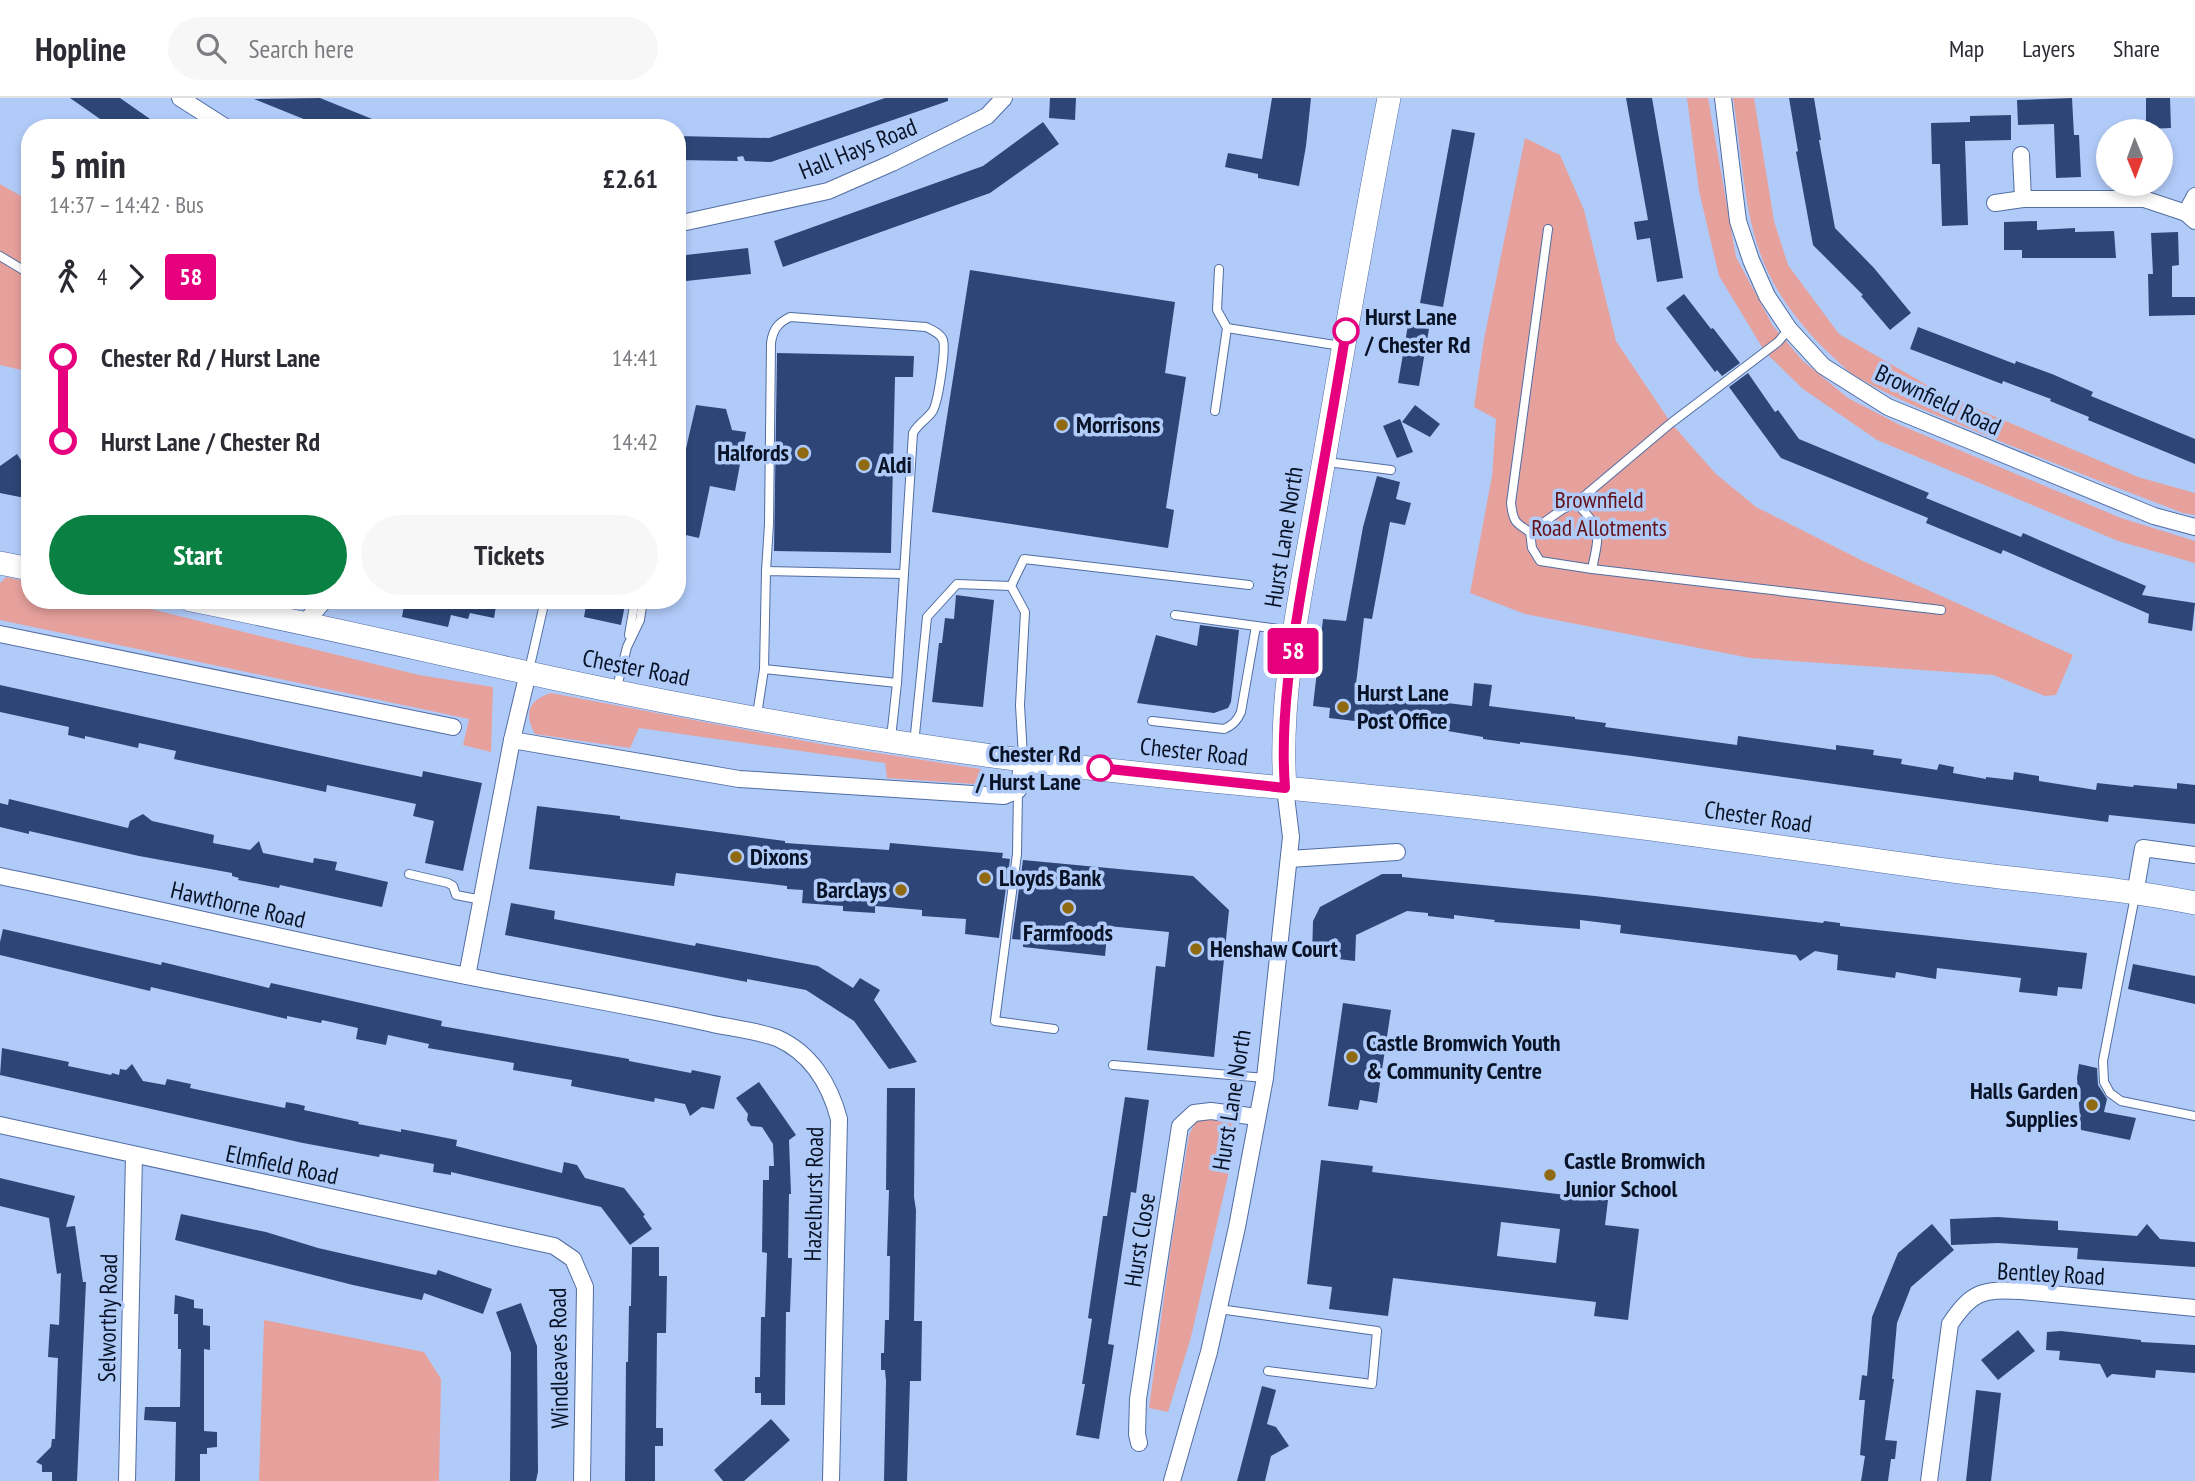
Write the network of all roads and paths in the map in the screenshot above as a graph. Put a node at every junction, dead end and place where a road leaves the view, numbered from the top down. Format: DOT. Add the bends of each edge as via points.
graph roads {
  1 [pos="180,98"];
  2 [pos="1004,98"];
  3 [pos="1389,98"];
  4 [pos="1723,98"];
  5 [pos="213,119"];
  6 [pos="2021,155"];
  7 [pos="2195,196"];
  8 [pos="2023,199"];
  9 [pos="1995,203"];
  10 [pos="2190,217"];
  11 [pos="686,222"];
  12 [pos="1548,229"];
  13 [pos="0,256"];
  14 [pos="21,269"];
  15 [pos="1219,269"];
  16 [pos="1227,328"];
  17 [pos="1789,329"];
  18 [pos="1343,347"];
  19 [pos="1216,411"];
  20 [pos="1324,462"];
  21 [pos="1391,470"];
  22 [pos="1576,503"];
  23 [pos="2195,527"];
  24 [pos="1530,532"];
  25 [pos="0,563"];
  26 [pos="21,567"];
  27 [pos="1592,569"];
  28 [pos="766,571"];
  29 [pos="904,574"];
  30 [pos="1249,584"];
  31 [pos="1011,586"];
  32 [pos="238,609"];
  33 [pos="317,609"];
  34 [pos="543,609"];
  35 [pos="633,609"];
  36 [pos="642,609"];
  37 [pos="1941,610"];
  38 [pos="1175,615"];
  39 [pos="305,622"];
  40 [pos="1256,626"];
  41 [pos="1296,631"];
  42 [pos="0,634"];
  43 [pos="627,647"];
  44 [pos="764,668"];
  45 [pos="528,673"];
  46 [pos="897,683"];
  47 [pos="616,691"];
  48 [pos="756,718"];
  49 [pos="1152,721"];
  50 [pos="453,726"];
  51 [pos="512,740"];
  52 [pos="890,740"];
  53 [pos="914,744"];
  54 [pos="1023,760"];
  55 [pos="1285,788"];
  56 [pos="1017,790"];
  57 [pos="1396,852"];
  58 [pos="2195,855"];
  59 [pos="1289,859"];
  60 [pos="409,874"];
  61 [pos="0,876"];
  62 [pos="2195,894"];
  63 [pos="2147,895"];
  64 [pos="482,901"];
  65 [pos="2195,904"];
  66 [pos="467,976"];
  67 [pos="1054,1028"];
  68 [pos="1113,1065"];
  69 [pos="1265,1078"];
  70 [pos="2195,1116"];
  71 [pos="1257,1117"];
  72 [pos="0,1125"];
  73 [pos="134,1156"];
  74 [pos="554,1246"];
  75 [pos="2195,1308"];
  76 [pos="1219,1309"];
  77 [pos="1268,1371"];
  78 [pos="1139,1443"];
  79 [pos="127,1481"];
  80 [pos="582,1481"];
  81 [pos="831,1481"];
  82 [pos="1172,1481"];
  83 [pos="1929,1481"];
  1 -- 5 [label="street"];
  2 -- 11 [label="street, Hall Hays Road" via="987,116 828,191"];
  3 -- 18 [label="main road, Hurst Lane North"];
  4 -- 17 [label="street, Brownfield Road" via="1738,221 1751,260"];
  6 -- 8 [label="street"];
  7 -- 10 [label="street"];
  8 -- 9 [label="street"];
  8 -- 10 [label="street" via="2144,199"];
  12 -- 24 [label="lane" via="1511,503 1513,518"];
  13 -- 14 [label="lane"];
  15 -- 16 [label="lane" via="1217,310"];
  16 -- 18 [label="lane"];
  16 -- 19 [label="lane"];
  17 -- 22 [label="lane"];
  17 -- 23 [label="street, Brownfield Road" via="1823,366 1888,407 2154,516"];
  18 -- 20 [label="main road, Hurst Lane North"];
  20 -- 21 [label="lane"];
  20 -- 41 [label="main road, Hurst Lane North"];
  22 -- 24 [label="lane"];
  22 -- 27 [label="lane" via="1599,536"];
  24 -- 27 [label="lane" via="1540,561"];
  25 -- 26 [label="main road"];
  27 -- 37 [label="lane"];
  28 -- 29 [label="lane"];
  28 -- 29 [label="lane" via="771,343 779,323 790,317 926,327 943,340 936,406 913,433"];
  28 -- 44 [label="lane"];
  29 -- 46 [label="lane"];
  30 -- 31 [label="lane" via="1024,559"];
  31 -- 53 [label="lane" via="957,584 927,617"];
  31 -- 54 [label="lane" via="1025,612 1020,705"];
  32 -- 39 [label="main road, Chester Road"];
  33 -- 39 [label="street"];
  34 -- 45 [label="lane"];
  35 -- 43 [label="lane"];
  36 -- 43 [label="lane"];
  38 -- 40 [label="lane"];
  39 -- 45 [label="main road, Chester Road"];
  40 -- 41 [label="lane"];
  40 -- 49 [label="lane" via="1241,712 1232,726"];
  41 -- 55 [label="main road, Hurst Lane North" via="1283,738"];
  42 -- 50 [label="street"];
  43 -- 47 [label="lane"];
  44 -- 46 [label="lane"];
  44 -- 48 [label="lane"];
  45 -- 47 [label="main road, Chester Road"];
  45 -- 51 [label="street"];
  46 -- 52 [label="lane"];
  47 -- 48 [label="main road, Chester Road"];
  48 -- 52 [label="main road, Chester Road"];
  51 -- 56 [label="street" via="738,779 1004,796"];
  51 -- 64 [label="street"];
  52 -- 53 [label="main road, Chester Road"];
  53 -- 54 [label="main road, Chester Road"];
  54 -- 55 [label="main road, Chester Road"];
  54 -- 56 [label="street"];
  55 -- 59 [label="street, Hurst Lane North"];
  55 -- 63 [label="main road, Chester Road" via="1668,830"];
  56 -- 67 [label="lane" via="1017,854 995,1021"];
  57 -- 59 [label="street"];
  58 -- 63 [label="street" via="2143,848"];
  59 -- 69 [label="street, Hurst Lane North"];
  60 -- 64 [label="lane" via="448,883 456,895"];
  61 -- 66 [label="street, Hawthorne Road"];
  62 -- 63 [label="main road, Chester Road"];
  63 -- 65 [label="main road, Chester Road"];
  63 -- 70 [label="lane" via="2103,1061 2104,1082 2121,1101"];
  64 -- 66 [label="street"];
  66 -- 81 [label="street, Hazelhurst Road" via="776,1038 810,1062 824,1079 839,1119"];
  68 -- 69 [label="lane"];
  69 -- 71 [label="street, Hurst Lane North"];
  71 -- 76 [label="street, Hurst Lane North"];
  71 -- 78 [label="street, Hurst Close" via="1211,1111 1194,1113 1180,1126 1138,1399"];
  72 -- 73 [label="street, Elmfield Road"];
  73 -- 74 [label="street, Elmfield Road"];
  73 -- 79 [label="street, Selworthy Road"];
  74 -- 80 [label="street, Windleaves Road" via="573,1259 585,1287"];
  75 -- 83 [label="street, Bentley Road" via="2021,1291 1978,1294 1962,1306 1950,1324"];
  76 -- 77 [label="lane" via="1377,1331 1372,1384"];
  76 -- 82 [label="street, Hurst Lane North"];
}
